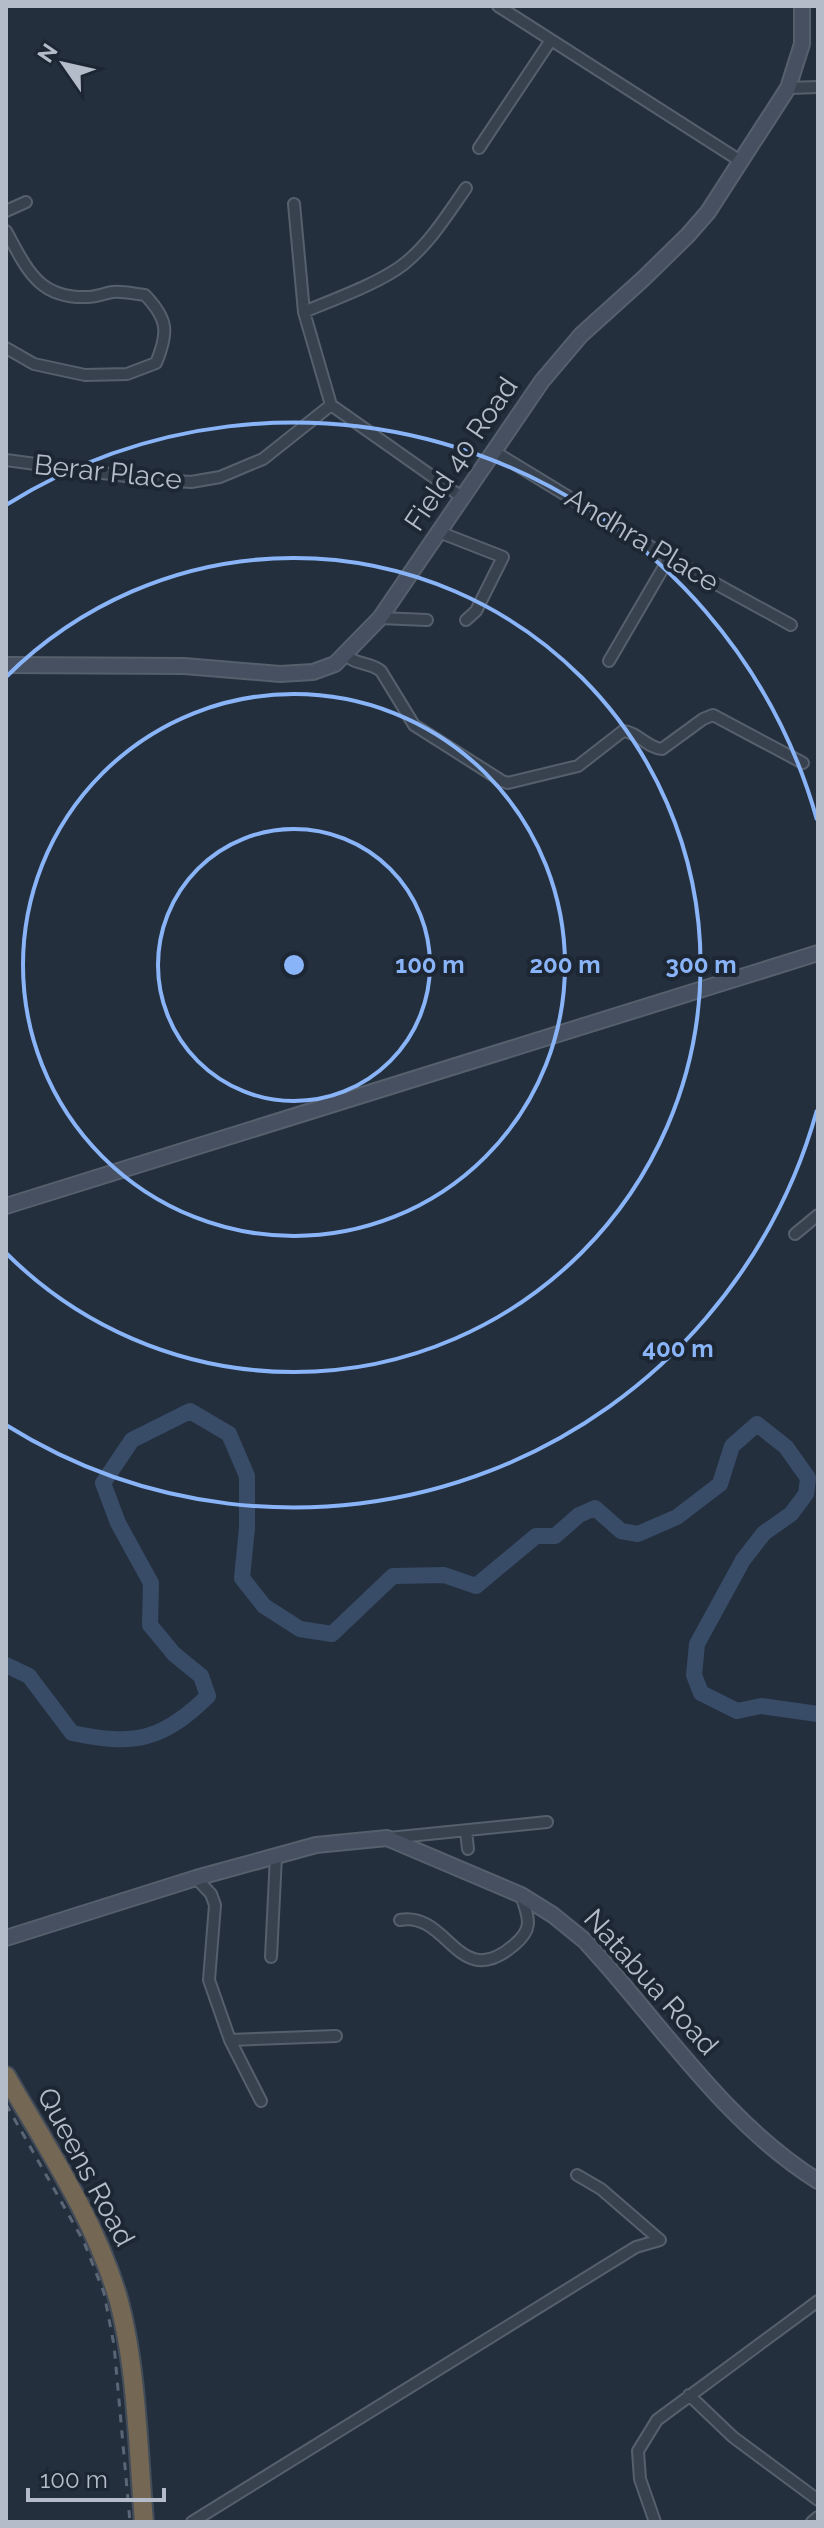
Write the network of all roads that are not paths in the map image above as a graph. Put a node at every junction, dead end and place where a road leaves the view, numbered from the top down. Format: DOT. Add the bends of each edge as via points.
graph roads {
  1 [pos="498,6"];
  2 [pos="802,6"];
  3 [pos="551,40"];
  4 [pos="818,87"];
  5 [pos="788,88"];
  6 [pos="479,148"];
  7 [pos="742,162"];
  8 [pos="466,188"];
  9 [pos="26,202"];
  10 [pos="294,204"];
  11 [pos="6,211"];
  12 [pos="6,231"];
  13 [pos="304,312"];
  14 [pos="6,348"];
  15 [pos="331,405"];
  16 [pos="495,452"];
  17 [pos="6,460"];
  18 [pos="463,498"];
  19 [pos="439,532"];
  20 [pos="669,558"];
  21 [pos="380,618"];
  22 [pos="427,620"];
  23 [pos="466,620"];
  24 [pos="791,625"];
  25 [pos="346,655"];
  26 [pos="609,661"];
  27 [pos="6,665"];
  28 [pos="803,763"];
  29 [pos="818,953"];
  30 [pos="6,1206"];
  31 [pos="818,1215"];
  32 [pos="795,1234"];
  33 [pos="547,1822"];
  34 [pos="466,1831"];
  35 [pos="387,1838"];
  36 [pos="468,1849"];
  37 [pos="276,1856"];
  38 [pos="196,1878"];
  39 [pos="521,1895"];
  40 [pos="400,1920"];
  41 [pos="6,1938"];
  42 [pos="271,1957"];
  43 [pos="336,2036"];
  44 [pos="230,2040"];
  45 [pos="9,2088"];
  46 [pos="261,2101"];
  47 [pos="577,2175"];
  48 [pos="818,2181"];
  49 [pos="818,2301"];
  50 [pos="689,2395"];
  51 [pos="818,2500"];
  52 [pos="818,2517"];
  53 [pos="144,2522"];
  54 [pos="192,2522"];
  55 [pos="655,2522"];
  56 [pos="812,2522"];
  1 -- 3 [label="street"];
  2 -- 5 [label="street, Field 40 Road" via="802,44"];
  3 -- 6 [label="street"];
  3 -- 7 [label="street"];
  4 -- 5 [label="street"];
  5 -- 7 [label="street, Field 40 Road"];
  7 -- 16 [label="street, Field 40 Road" via="688,235 581,335 542,381"];
  8 -- 13 [label="street" via="432,237 402,265"];
  9 -- 11 [label="street"];
  10 -- 13 [label="street"];
  12 -- 14 [label="street" via="39,284 60,294 145,295 159,310 166,339 156,363 127,374 85,375 34,364"];
  13 -- 15 [label="street"];
  15 -- 17 [label="street, Berar Place" via="263,459 220,477 191,482"];
  15 -- 18 [label="street"];
  16 -- 18 [label="street, Field 40 Road"];
  16 -- 20 [label="street, Andhra Place"];
  18 -- 19 [label="street, Field 40 Road"];
  19 -- 21 [label="street, Field 40 Road"];
  19 -- 23 [label="street" via="503,557 476,611"];
  20 -- 24 [label="street, Andhra Place"];
  20 -- 26 [label="street"];
  21 -- 22 [label="street"];
  21 -- 25 [label="street, Field 40 Road"];
  25 -- 27 [label="street, Field 40 Road" via="313,672 280,674 184,666"];
  25 -- 28 [label="street" via="381,671 414,725 508,783 578,766 623,731 662,749 713,715"];
  29 -- 30 [label="street"];
  31 -- 32 [label="street"];
  33 -- 34 [label="street"];
  34 -- 35 [label="street"];
  34 -- 36 [label="street"];
  35 -- 37 [label="street, Natabua Road" via="316,1845"];
  35 -- 39 [label="street, Natabua Road"];
  37 -- 38 [label="street, Natabua Road"];
  37 -- 42 [label="street"];
  38 -- 41 [label="street, Natabua Road"];
  38 -- 44 [label="street" via="215,1905 209,1980"];
  39 -- 40 [label="street" via="527,1930 513,1946 479,1962 419,1921"];
  39 -- 48 [label="street, Natabua Road" via="585,1941 746,2126"];
  43 -- 44 [label="street"];
  44 -- 46 [label="street"];
  45 -- 53 [label="highway, Queens Road" via="92,2228 118,2300 131,2368"];
  47 -- 54 [label="street" via="660,2240 636,2247"];
  49 -- 50 [label="street"];
  50 -- 51 [label="street" via="733,2437"];
  50 -- 55 [label="street" via="657,2420 638,2451 640,2479"];
  52 -- 56 [label="street"];
}
